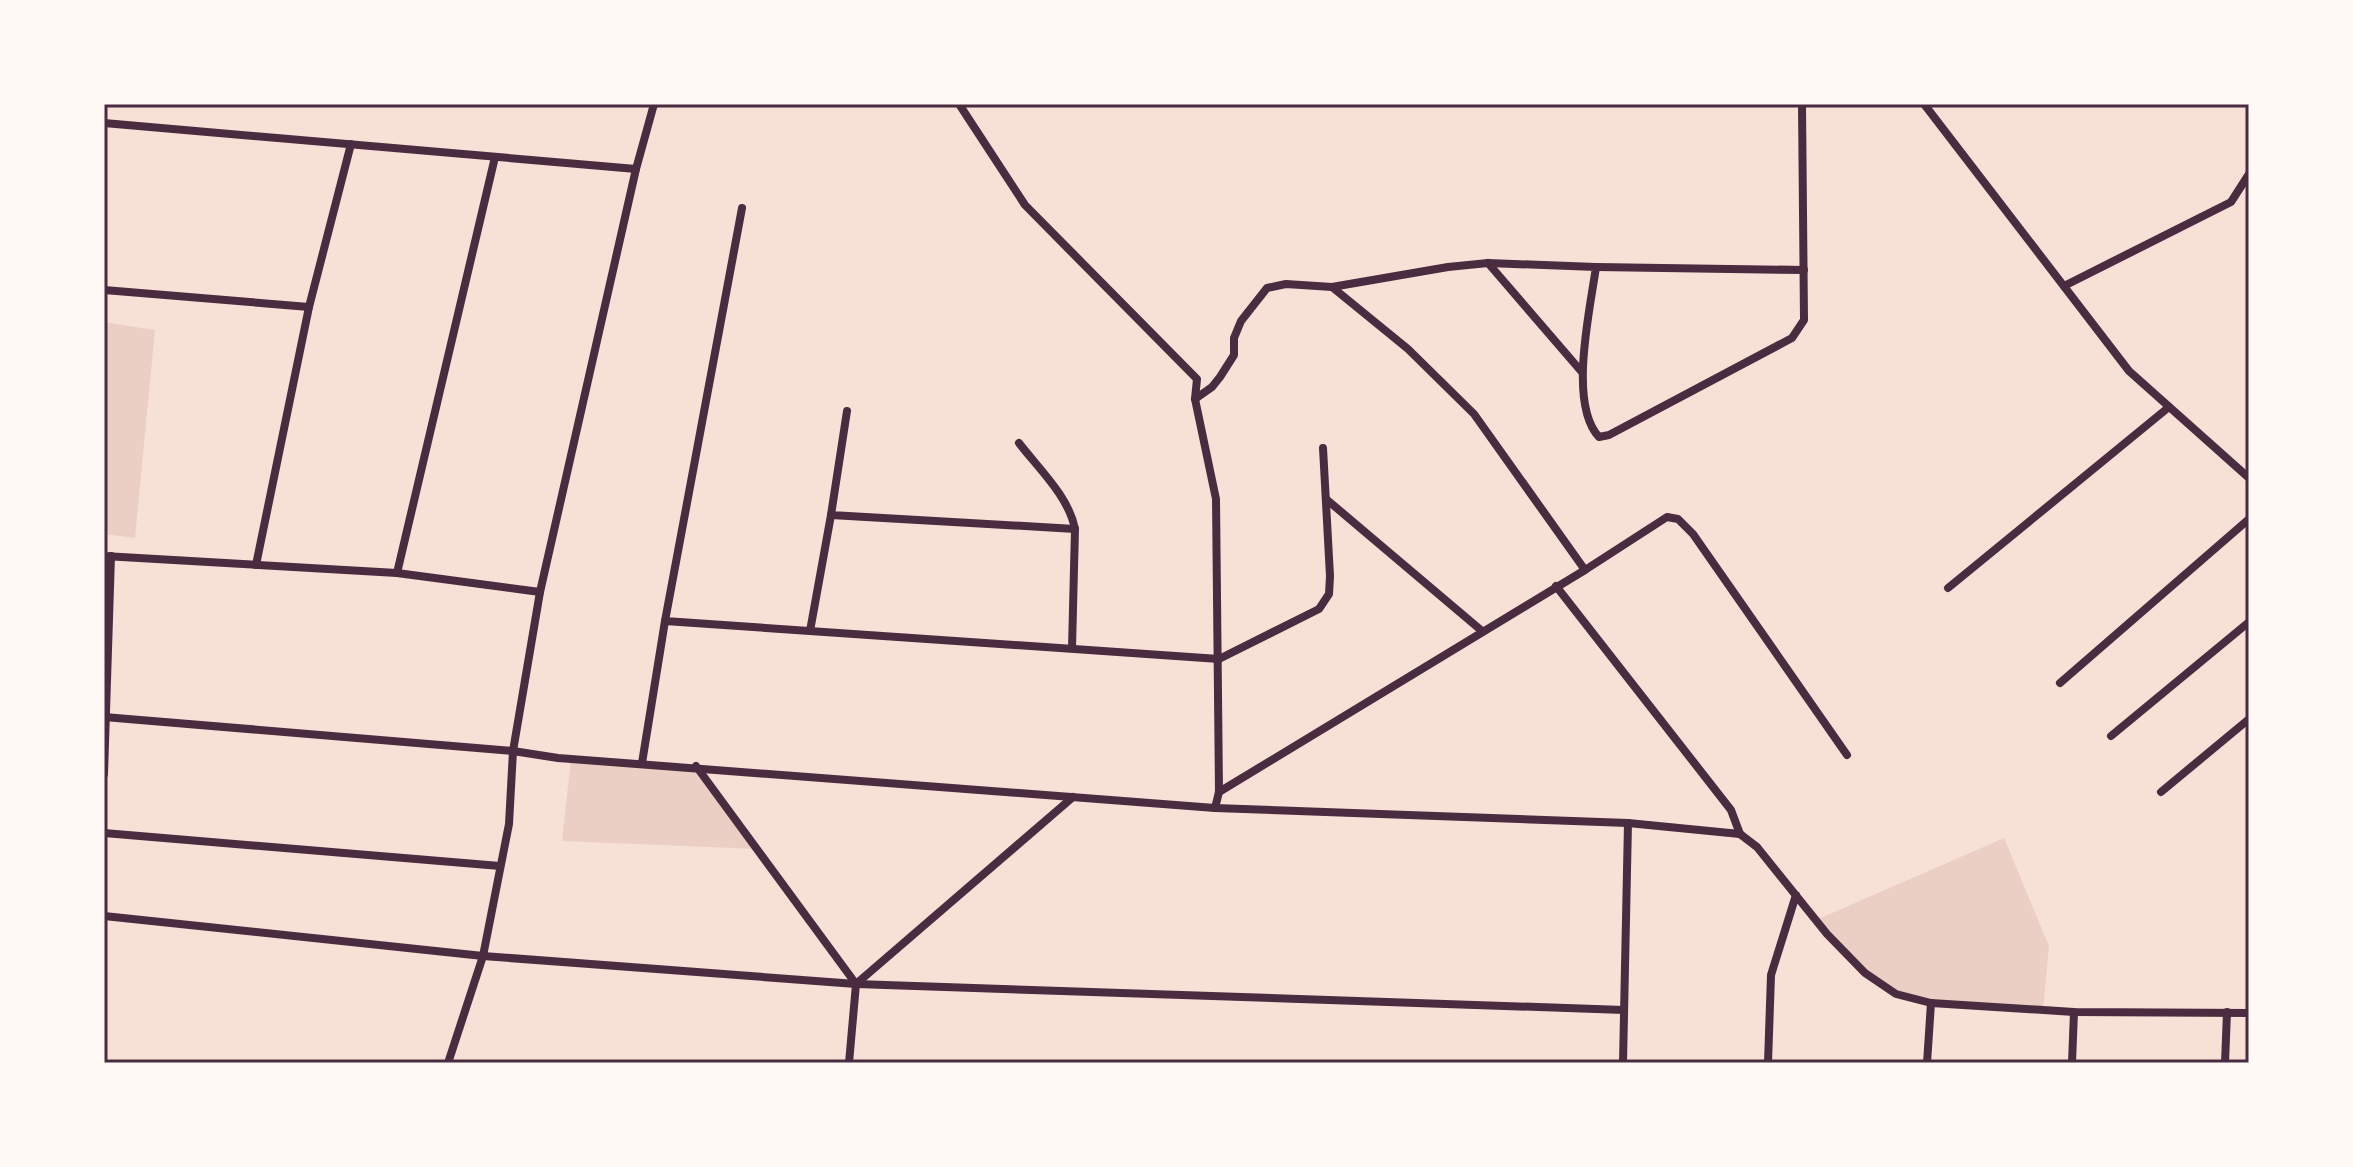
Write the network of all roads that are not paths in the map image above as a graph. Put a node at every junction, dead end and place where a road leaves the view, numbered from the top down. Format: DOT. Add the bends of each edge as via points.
graph roads {
  1 [pos="654,104"];
  2 [pos="959,104"];
  3 [pos="1802,104"];
  4 [pos="1924,104"];
  5 [pos="104,123"];
  6 [pos="351,144"];
  7 [pos="495,157"];
  8 [pos="636,169"];
  9 [pos="2249,174"];
  10 [pos="742,208"];
  11 [pos="1488,263"];
  12 [pos="1596,267"];
  13 [pos="1804,270"];
  14 [pos="2064,286"];
  15 [pos="1332,287"];
  16 [pos="104,290"];
  17 [pos="309,307"];
  18 [pos="1581,371"];
  19 [pos="1195,399"];
  20 [pos="2169,407"];
  21 [pos="847,411"];
  22 [pos="1019,443"];
  23 [pos="1323,448"];
  24 [pos="2249,478"];
  25 [pos="1326,499"];
  26 [pos="831,515"];
  27 [pos="2249,519"];
  28 [pos="1075,529"];
  29 [pos="108,556"];
  30 [pos="256,565"];
  31 [pos="1585,570"];
  32 [pos="397,573"];
  33 [pos="1556,586"];
  34 [pos="1948,588"];
  35 [pos="540,592"];
  36 [pos="665,621"];
  37 [pos="2249,622"];
  38 [pos="810,631"];
  39 [pos="1482,631"];
  40 [pos="1072,648"];
  41 [pos="1219,659"];
  42 [pos="2060,683"];
  43 [pos="106,717"];
  44 [pos="2249,719"];
  45 [pos="2111,736"];
  46 [pos="513,751"];
  47 [pos="1847,755"];
  48 [pos="642,763"];
  49 [pos="696,766"];
  50 [pos="104,774"];
  51 [pos="1219,792"];
  52 [pos="2161,792"];
  53 [pos="1073,797"];
  54 [pos="1215,808"];
  55 [pos="1628,823"];
  56 [pos="104,833"];
  57 [pos="1740,834"];
  58 [pos="500,866"];
  59 [pos="1796,895"];
  60 [pos="104,916"];
  61 [pos="483,956"];
  62 [pos="856,984"];
  63 [pos="1931,1003"];
  64 [pos="1624,1010"];
  65 [pos="2074,1012"];
  66 [pos="2227,1012"];
  67 [pos="2249,1013"];
  68 [pos="448,1063"];
  69 [pos="849,1063"];
  70 [pos="1623,1063"];
  71 [pos="1768,1063"];
  72 [pos="1927,1063"];
  73 [pos="2072,1063"];
  74 [pos="2225,1063"];
  1 -- 8 [label="street"];
  2 -- 19 [label="street" via="1025,205 1197,379"];
  3 -- 13 [label="street"];
  4 -- 14 [label="street"];
  5 -- 6 [label="street"];
  6 -- 7 [label="street"];
  6 -- 17 [label="street"];
  7 -- 8 [label="street"];
  7 -- 32 [label="street"];
  8 -- 35 [label="street"];
  9 -- 14 [label="street" via="2231,202"];
  10 -- 36 [label="street"];
  11 -- 12 [label="street"];
  11 -- 15 [label="street"];
  11 -- 18 [label="street"];
  12 -- 13 [label="street"];
  12 -- 18 [label="street"];
  13 -- 18 [label="street" via="1804,320 1792,338 1609,435 1599,437 1590,428"];
  14 -- 20 [label="street" via="2129,371"];
  15 -- 19 [label="street" via="1267,288 1241,321 1234,355 1220,377"];
  15 -- 31 [label="street" via="1408,349 1474,414"];
  16 -- 17 [label="street"];
  17 -- 30 [label="street"];
  19 -- 41 [label="street" via="1216,499"];
  20 -- 24 [label="street"];
  20 -- 34 [label="street"];
  21 -- 26 [label="street"];
  22 -- 28 [label="street" via="1067,506"];
  23 -- 25 [label="street"];
  25 -- 39 [label="street"];
  25 -- 41 [label="street" via="1329,594 1319,609"];
  26 -- 28 [label="street"];
  26 -- 38 [label="street"];
  27 -- 42 [label="street"];
  28 -- 40 [label="street"];
  29 -- 30 [label="street"];
  29 -- 43 [label="street"];
  30 -- 32 [label="street"];
  31 -- 33 [label="street"];
  31 -- 47 [label="street" via="1667,517 1678,519"];
  32 -- 35 [label="street"];
  33 -- 39 [label="street"];
  33 -- 57 [label="street" via="1731,810"];
  35 -- 46 [label="street"];
  36 -- 38 [label="street"];
  36 -- 48 [label="street"];
  37 -- 45 [label="street"];
  38 -- 40 [label="street"];
  39 -- 51 [label="street"];
  40 -- 41 [label="street"];
  41 -- 51 [label="street"];
  43 -- 46 [label="street"];
  43 -- 50 [label="street"];
  44 -- 52 [label="street"];
  46 -- 48 [label="street"];
  46 -- 58 [label="street" via="509,824"];
  48 -- 49 [label="street"];
  49 -- 53 [label="street"];
  49 -- 62 [label="street"];
  51 -- 54 [label="street"];
  53 -- 54 [label="street"];
  53 -- 62 [label="street"];
  54 -- 55 [label="street"];
  55 -- 57 [label="street"];
  55 -- 64 [label="street"];
  56 -- 58 [label="street"];
  57 -- 59 [label="street"];
  58 -- 61 [label="street"];
  59 -- 63 [label="street" via="1865,973 1896,994"];
  59 -- 71 [label="street" via="1771,975"];
  60 -- 61 [label="street"];
  61 -- 62 [label="street"];
  61 -- 68 [label="street"];
  62 -- 64 [label="street"];
  62 -- 69 [label="street"];
  63 -- 65 [label="street"];
  63 -- 72 [label="street"];
  64 -- 70 [label="street"];
  65 -- 66 [label="street"];
  65 -- 73 [label="street"];
  66 -- 67 [label="street"];
  66 -- 74 [label="street"];
}
